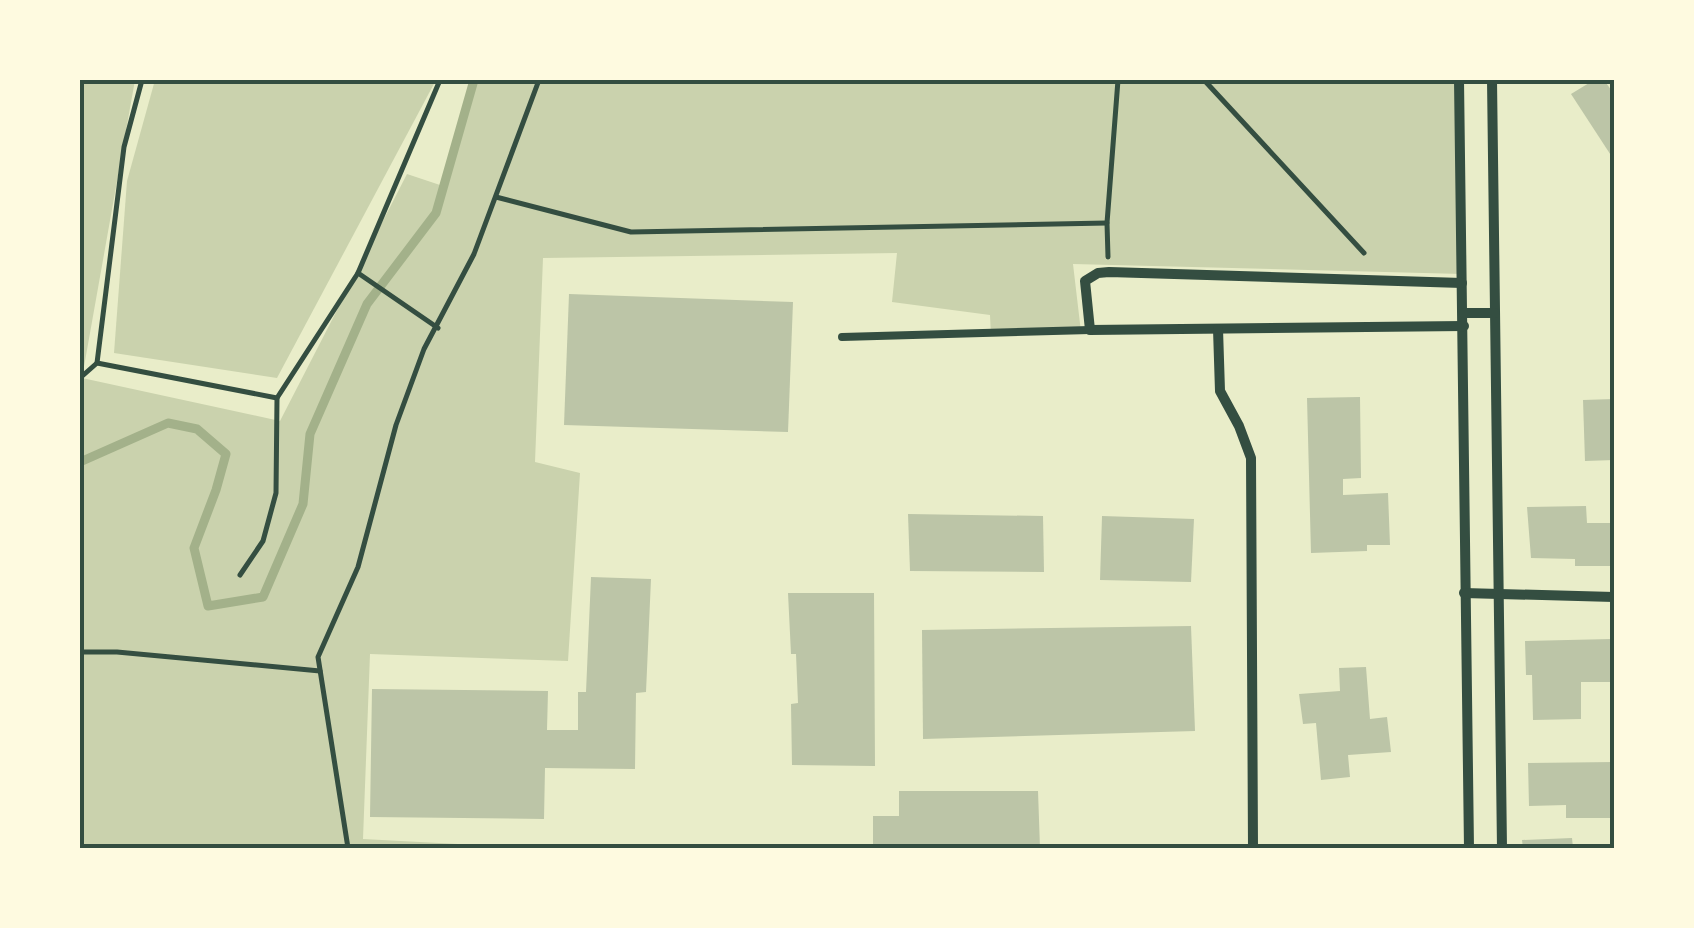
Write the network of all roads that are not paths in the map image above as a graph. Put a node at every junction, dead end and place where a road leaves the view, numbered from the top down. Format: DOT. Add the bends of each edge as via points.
graph roads {
  1 [pos="1459,80"];
  2 [pos="1492,80"];
  3 [pos="1462,283"];
  4 [pos="1464,313"];
  5 [pos="1495,313"];
  6 [pos="1464,326"];
  7 [pos="1218,329"];
  8 [pos="1090,330"];
  9 [pos="842,337"];
  10 [pos="1464,593"];
  11 [pos="1500,594"];
  12 [pos="1614,597"];
  13 [pos="1253,848"];
  14 [pos="1469,848"];
  15 [pos="1502,848"];
  1 -- 3 [label="street"];
  2 -- 5 [label="street"];
  3 -- 4 [label="street"];
  3 -- 8 [label="street" via="1098,272 1085,280"];
  4 -- 5 [label="street"];
  4 -- 6 [label="street"];
  5 -- 11 [label="street"];
  6 -- 7 [label="street"];
  6 -- 10 [label="street"];
  7 -- 8 [label="street"];
  7 -- 13 [label="street" via="1220,391 1251,458"];
  8 -- 9 [label="lane"];
  10 -- 11 [label="street"];
  10 -- 14 [label="street"];
  11 -- 12 [label="street"];
  11 -- 15 [label="street"];
}
